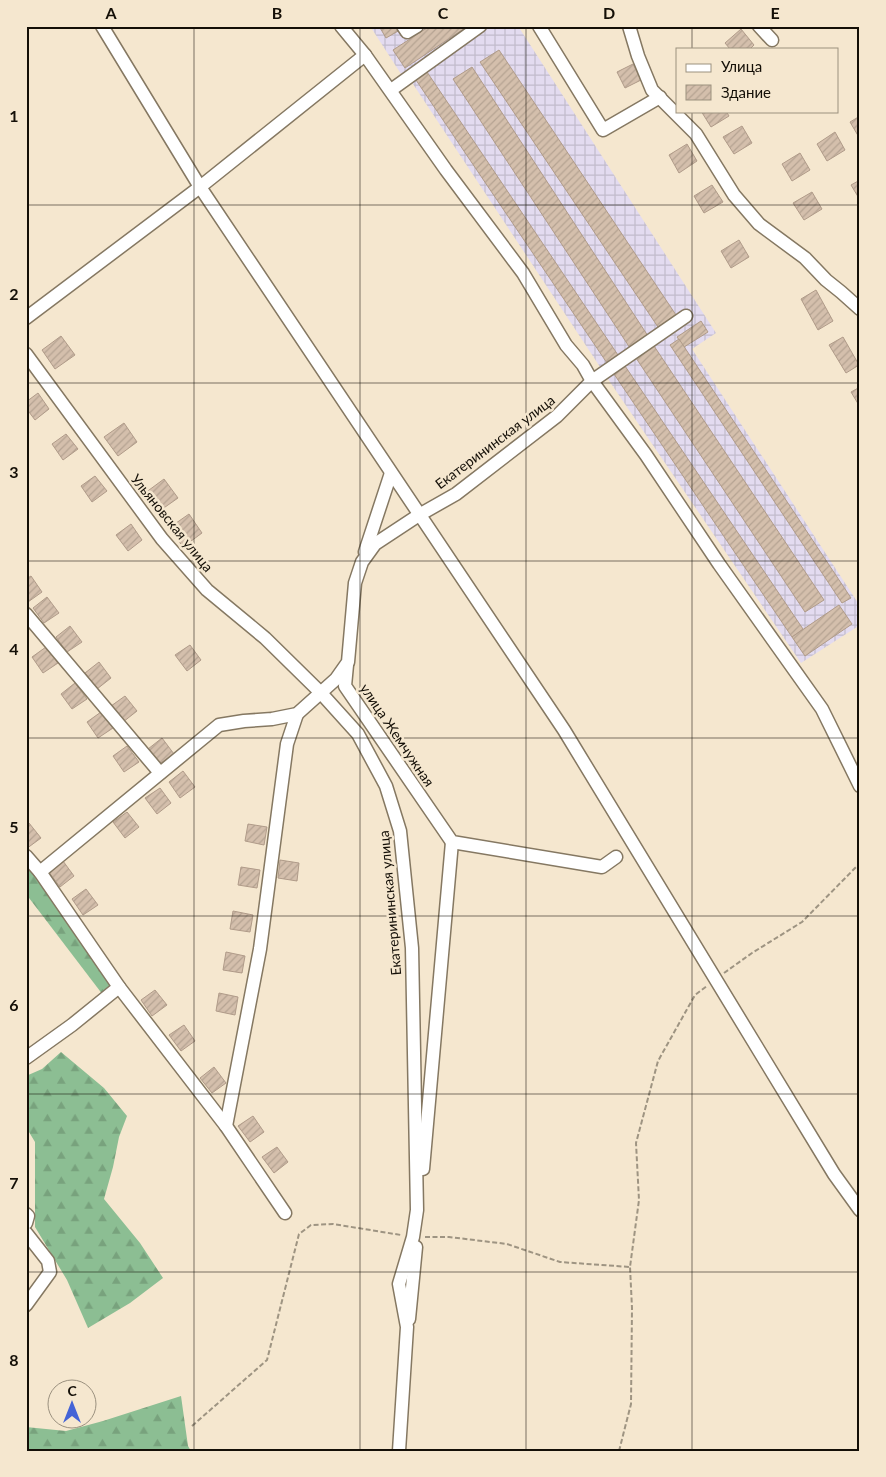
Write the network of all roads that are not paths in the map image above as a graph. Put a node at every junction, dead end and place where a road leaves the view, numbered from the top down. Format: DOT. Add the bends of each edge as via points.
graph roads {
  1 [pos="102,26"];
  2 [pos="341,26"];
  3 [pos="403,26"];
  4 [pos="417,26"];
  5 [pos="480,26"];
  6 [pos="539,26"];
  7 [pos="629,26"];
  8 [pos="759,26"];
  9 [pos="772,40"];
  10 [pos="365,55"];
  11 [pos="391,90"];
  12 [pos="660,97"];
  13 [pos="200,187"];
  14 [pos="860,308"];
  15 [pos="686,316"];
  16 [pos="26,318"];
  17 [pos="26,354"];
  18 [pos="592,381"];
  19 [pos="391,473"];
  20 [pos="419,514"];
  21 [pos="355,583"];
  22 [pos="26,614"];
  23 [pos="321,692"];
  24 [pos="297,714"];
  25 [pos="358,734"];
  26 [pos="160,773"];
  27 [pos="860,786"];
  28 [pos="452,842"];
  29 [pos="26,856"];
  30 [pos="616,857"];
  31 [pos="40,872"];
  32 [pos="119,987"];
  33 [pos="27,1057"];
  34 [pos="226,1126"];
  35 [pos="860,1210"];
  36 [pos="286,1213"];
  37 [pos="26,1214"];
  38 [pos="26,1222"];
  39 [pos="26,1233"];
  40 [pos="26,1305"];
  41 [pos="398,1451"];
  1 -- 13 [label="street"];
  2 -- 10 [label="street"];
  3 -- 4 [label="street" via="407,32"];
  5 -- 11 [label="street"];
  6 -- 12 [label="street" via="603,130"];
  7 -- 12 [label="street" via="652,90"];
  8 -- 9 [label="street"];
  10 -- 11 [label="street"];
  10 -- 13 [label="street"];
  11 -- 18 [label="street" via="523,273 566,345"];
  12 -- 14 [label="street" via="696,134 734,194 759,224 805,258"];
  13 -- 16 [label="street"];
  13 -- 19 [label="street"];
  15 -- 18 [label="street, Екатерининская улица"];
  17 -- 23 [label="street, Ульяновская улица" via="162,539 207,590 265,638"];
  18 -- 20 [label="street, Екатерининская улица" via="557,416 456,494"];
  18 -- 27 [label="street" via="822,709"];
  19 -- 20 [label="street"];
  19 -- 21 [label="street, улица Жемчужная"];
  20 -- 21 [label="street, Екатерининская улица" via="375,544 362,562"];
  20 -- 35 [label="street" via="564,730 834,1174"];
  21 -- 23 [label="street, Екатерининская улица" via="348,662"];
  21 -- 28 [label="street, улица Жемчужная" via="345,686"];
  22 -- 26 [label="street"];
  23 -- 24 [label="street, Екатерининская улица"];
  23 -- 25 [label="street, Ульяновская улица"];
  24 -- 26 [label="street" via="219,725"];
  24 -- 34 [label="street" via="288,744 260,949"];
  25 -- 41 [label="street, Екатерининская улица" via="386,786 400,831 412,948 417,1210 399,1284 407,1327"];
  26 -- 31 [label="street"];
  28 -- 30 [label="street" via="602,867"];
  28 -- 41 [label="street, Екатерининская улица"];
  29 -- 31 [label="street"];
  31 -- 32 [label="street"];
  32 -- 33 [label="street"];
  32 -- 34 [label="street"];
  34 -- 36 [label="street"];
  37 -- 38 [label="street"];
  39 -- 40 [label="street" via="48,1261 50,1272"];
}
